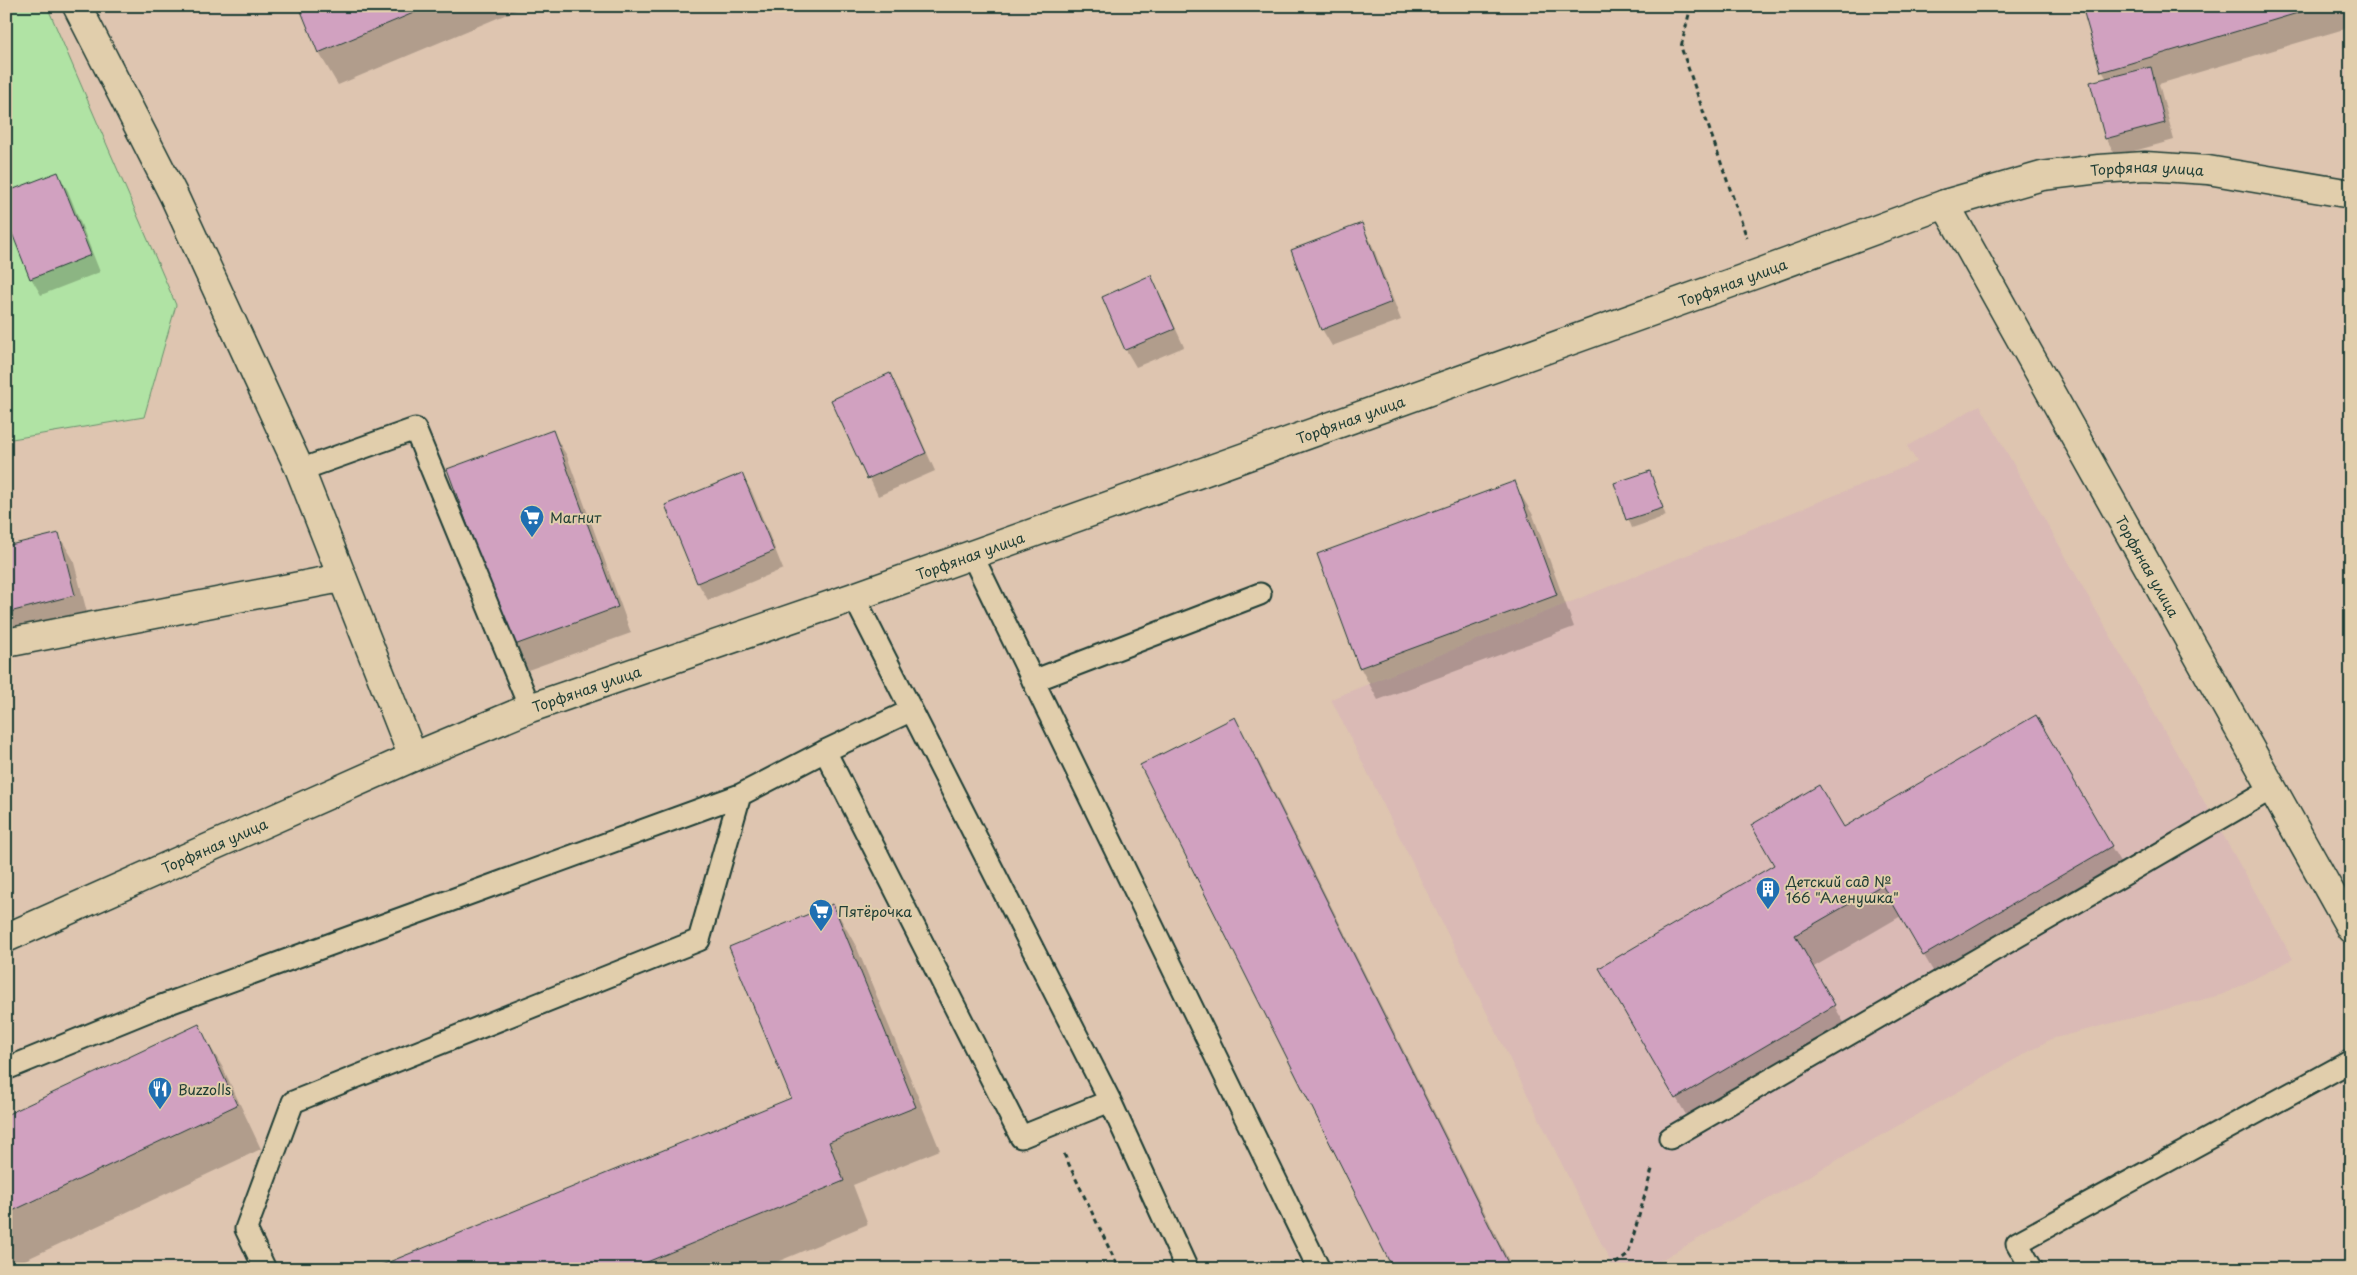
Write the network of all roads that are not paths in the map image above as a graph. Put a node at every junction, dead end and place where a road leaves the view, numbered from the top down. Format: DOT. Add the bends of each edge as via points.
graph roads {
  1 [pos="78,6"];
  2 [pos="2351,194"];
  3 [pos="1945,204"];
  4 [pos="300,470"];
  5 [pos="972,555"];
  6 [pos="341,578"];
  7 [pos="1260,594"];
  8 [pos="854,597"];
  9 [pos="6,643"];
  10 [pos="1033,681"];
  11 [pos="530,708"];
  12 [pos="910,711"];
  13 [pos="824,750"];
  14 [pos="413,757"];
  15 [pos="2271,789"];
  16 [pos="740,795"];
  17 [pos="2351,929"];
  18 [pos="6,938"];
  19 [pos="2351,1062"];
  20 [pos="6,1069"];
  21 [pos="1110,1101"];
  22 [pos="1670,1138"];
  23 [pos="265,1269"];
  24 [pos="1187,1269"];
  25 [pos="1319,1269"];
  26 [pos="2032,1269"];
  1 -- 4 [label="street" via="174,196"];
  2 -- 3 [label="street, Торфяная улица" via="2208,170 2144,166 2042,176"];
  3 -- 5 [label="street, Торфяная улица" via="1760,274"];
  3 -- 15 [label="street, Торфяная улица"];
  4 -- 6 [label="street"];
  4 -- 11 [label="lane" via="415,429"];
  5 -- 8 [label="street, Торфяная улица"];
  5 -- 10 [label="lane"];
  6 -- 9 [label="street"];
  6 -- 14 [label="street"];
  7 -- 10 [label="lane"];
  8 -- 11 [label="street, Торфяная улица"];
  8 -- 12 [label="lane"];
  10 -- 25 [label="lane"];
  11 -- 14 [label="street, Торфяная улица"];
  12 -- 13 [label="lane"];
  12 -- 21 [label="lane"];
  13 -- 16 [label="lane"];
  13 -- 21 [label="lane" via="1021,1136"];
  14 -- 18 [label="street, Торфяная улица"];
  15 -- 17 [label="street, Торфяная улица"];
  15 -- 22 [label="lane"];
  16 -- 20 [label="lane" via="153,1009"];
  16 -- 23 [label="lane" via="699,940 293,1102 246,1229"];
  19 -- 26 [label="lane" via="2017,1243"];
  21 -- 24 [label="lane"];
}
